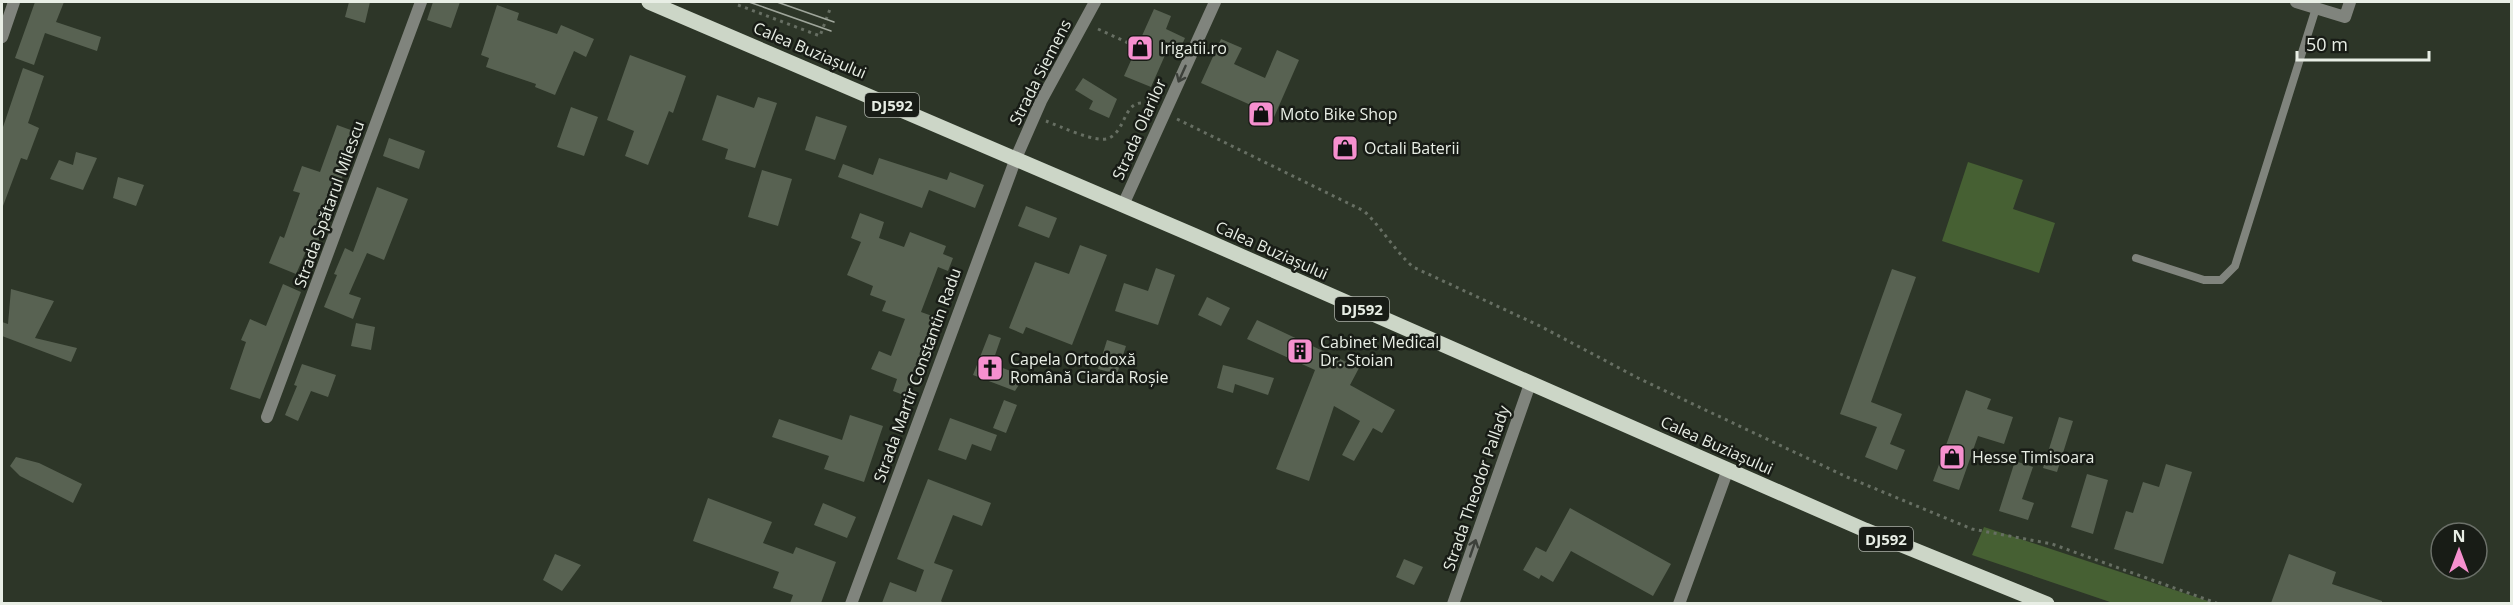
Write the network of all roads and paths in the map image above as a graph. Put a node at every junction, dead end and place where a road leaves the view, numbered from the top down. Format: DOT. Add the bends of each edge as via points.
graph roads {
  1 [pos="14,2"];
  2 [pos="421,2"];
  3 [pos="649,2"];
  4 [pos="1095,2"];
  5 [pos="1215,2"];
  6 [pos="2296,2"];
  7 [pos="2350,2"];
  8 [pos="738,5"];
  9 [pos="2316,8"];
  10 [pos="830,9"];
  11 [pos="1084,23"];
  12 [pos="2,37"];
  13 [pos="1137,47"];
  14 [pos="1165,113"];
  15 [pos="1048,122"];
  16 [pos="1016,158"];
  17 [pos="1123,205"];
  18 [pos="2136,258"];
  19 [pos="1530,384"];
  20 [pos="267,417"];
  21 [pos="1728,469"];
  22 [pos="851,603"];
  23 [pos="1453,603"];
  24 [pos="1679,603"];
  25 [pos="2047,603"];
  26 [pos="2219,603"];
  1 -- 12 [label="street"];
  2 -- 20 [label="street, Strada Spătarul Milescu"];
  3 -- 16 [label="main road, Calea Buziașului / DJ592"];
  4 -- 11 [label="street, Strada Siemens"];
  5 -- 14 [label="street, Strada Olarilor, one-way"];
  6 -- 9 [label="street"];
  7 -- 9 [label="street" via="2345,17"];
  8 -- 10 [label="path" via="820,36"];
  9 -- 18 [label="lane" via="2235,266 2221,280 2204,280"];
  11 -- 13 [label="path"];
  11 -- 16 [label="street, Strada Siemens" via="1041,101"];
  14 -- 15 [label="path, Calea Buziașului" via="1146,103 1137,103 1109,139 1098,140"];
  14 -- 17 [label="street, Strada Olarilor"];
  14 -- 26 [label="path, Calea Buziașului" via="1364,212 1413,267 1847,477 1972,529 2052,544"];
  16 -- 17 [label="main road, Calea Buziașului / DJ592"];
  16 -- 22 [label="street, Strada Martir Constantin Radu"];
  17 -- 19 [label="main road, Calea Buziașului / DJ592"];
  19 -- 21 [label="main road, Calea Buziașului / DJ592"];
  23 -- 19 [label="street, Strada Theodor Pallady, one-way"];
  21 -- 24 [label="street"];
  21 -- 25 [label="main road, Calea Buziașului / DJ592" via="1865,530"];
}
